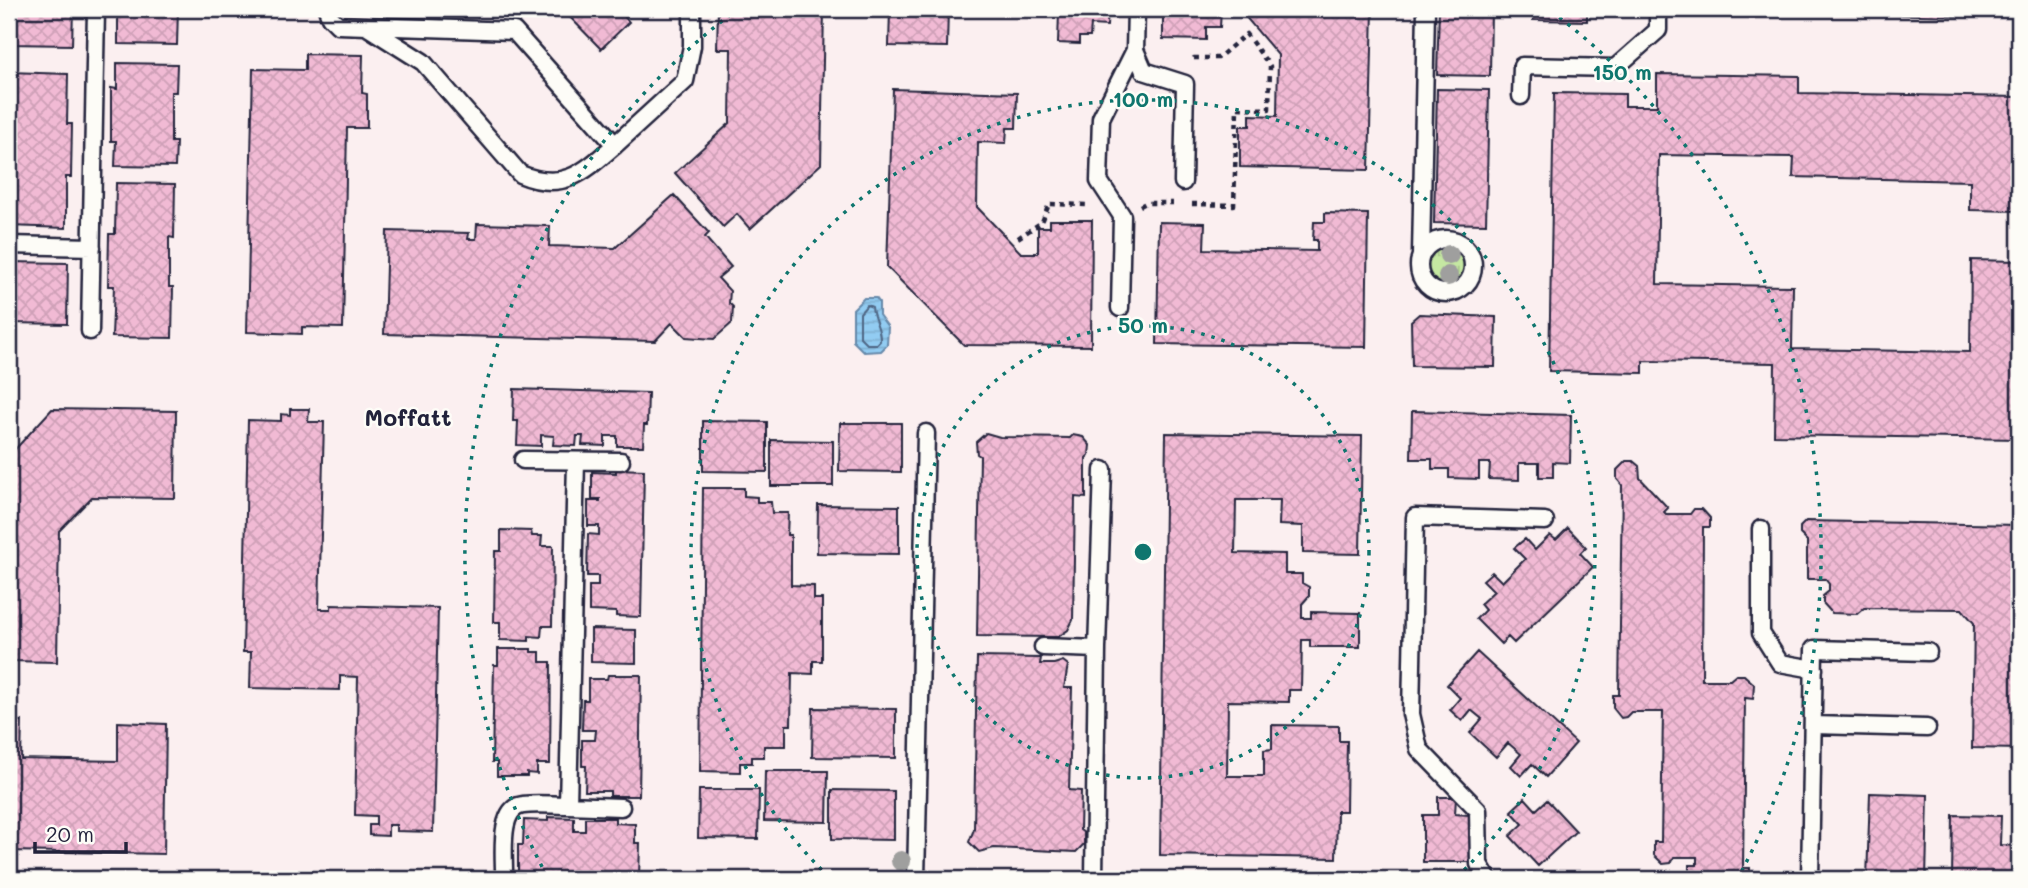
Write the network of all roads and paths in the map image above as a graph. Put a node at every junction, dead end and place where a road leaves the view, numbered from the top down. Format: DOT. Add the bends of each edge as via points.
graph roads {
  1 [pos="96,9"];
  2 [pos="327,9"];
  3 [pos="692,9"];
  4 [pos="1136,9"];
  5 [pos="1426,9"];
  6 [pos="1658,9"];
  7 [pos="366,26"];
  8 [pos="1135,50"];
  9 [pos="1185,84"];
  10 [pos="1521,96"];
  11 [pos="615,145"];
  12 [pos="1182,182"];
  13 [pos="1122,216"];
  14 [pos="1018,238"];
  15 [pos="9,245"];
  16 [pos="92,247"];
  17 [pos="1421,255"];
  18 [pos="1119,308"];
  19 [pos="90,331"];
  20 [pos="926,433"];
  21 [pos="523,460"];
  22 [pos="576,461"];
  23 [pos="621,461"];
  24 [pos="1103,470"];
  25 [pos="1545,520"];
  26 [pos="1762,529"];
  27 [pos="1043,647"];
  28 [pos="1097,649"];
  29 [pos="1928,652"];
  30 [pos="1814,669"];
  31 [pos="1813,725"];
  32 [pos="1927,728"];
  33 [pos="568,805"];
  34 [pos="621,807"];
  35 [pos="504,879"];
  36 [pos="916,879"];
  37 [pos="1094,879"];
  38 [pos="1488,879"];
  39 [pos="1811,879"];
  1 -- 16 [label="lane"];
  2 -- 7 [label="lane" via="338,24"];
  3 -- 11 [label="lane" via="692,46 685,81"];
  4 -- 8 [label="lane"];
  5 -- 17 [label="lane"];
  6 -- 10 [label="lane" via="1658,30 1615,68 1522,66"];
  7 -- 11 [label="lane" via="514,31"];
  7 -- 11 [label="lane" via="423,62 520,174 539,182 558,182 587,170"];
  8 -- 9 [label="lane" via="1144,71"];
  8 -- 13 [label="lane" via="1101,118 1099,181"];
  9 -- 12 [label="lane"];
  9 -- 13 [label="path" via="1194,58 1218,58 1247,34 1270,66 1269,109 1237,108 1234,205 1146,203"];
  13 -- 14 [label="path" via="1104,222 1088,205 1049,204 1042,222"];
  13 -- 18 [label="lane"];
  15 -- 16 [label="lane"];
  16 -- 19 [label="lane"];
  20 -- 36 [label="lane"];
  21 -- 22 [label="lane"];
  22 -- 23 [label="lane"];
  22 -- 33 [label="lane"];
  24 -- 28 [label="lane"];
  25 -- 38 [label="lane" via="1415,517 1412,714 1419,749 1478,810 1479,864"];
  26 -- 30 [label="lane" via="1761,633 1780,663"];
  27 -- 28 [label="lane"];
  28 -- 37 [label="lane"];
  29 -- 30 [label="lane" via="1814,649"];
  30 -- 31 [label="lane"];
  31 -- 32 [label="lane"];
  31 -- 39 [label="lane"];
  33 -- 34 [label="lane"];
  33 -- 35 [label="lane" via="511,809 505,821"];
}
